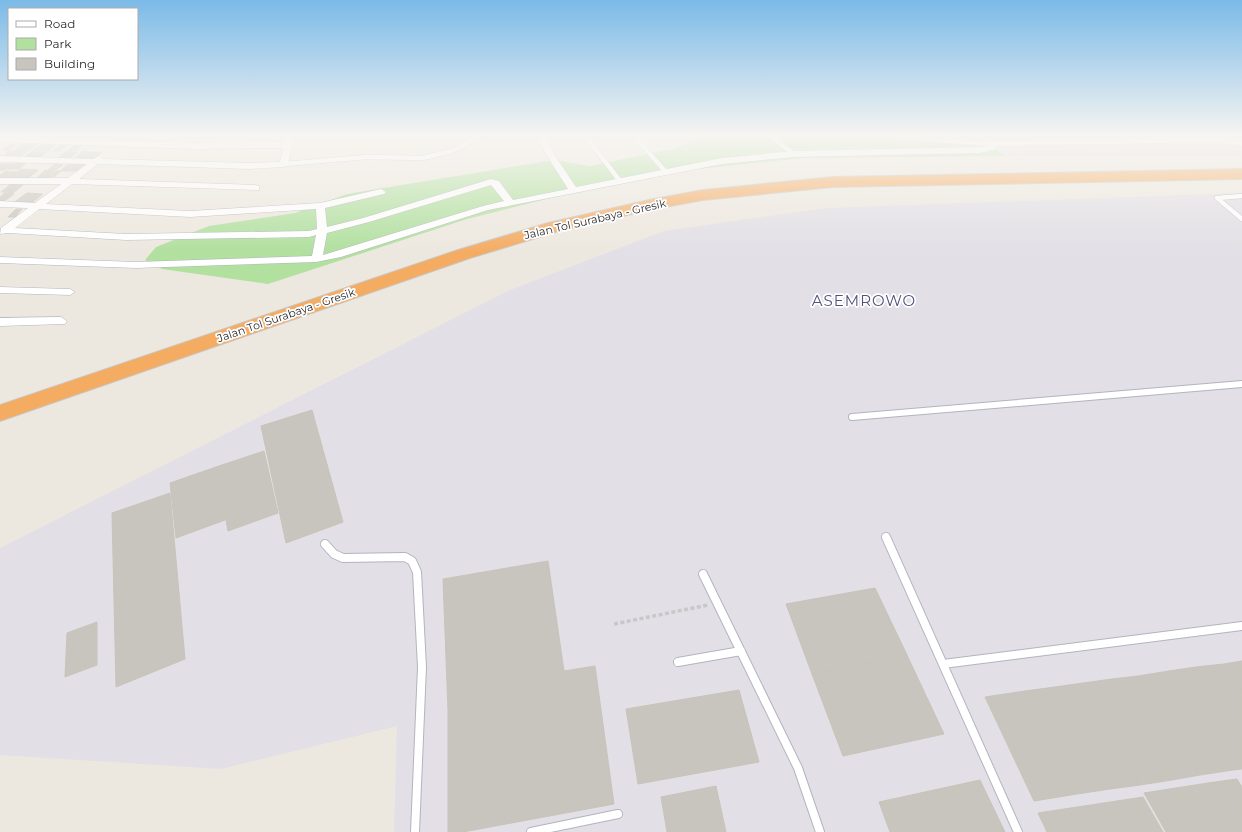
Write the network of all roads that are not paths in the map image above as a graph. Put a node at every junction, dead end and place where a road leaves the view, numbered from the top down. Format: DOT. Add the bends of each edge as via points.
graph roads {
  1 [pos="80,175"];
  2 [pos="563,175"];
  3 [pos="616,175"];
  4 [pos="646,175"];
  5 [pos="798,175"];
  6 [pos="1200,175"];
  7 [pos="620,180"];
  8 [pos="0,181"];
  9 [pos="72,181"];
  10 [pos="256,188"];
  11 [pos="573,190"];
  12 [pos="381,192"];
  13 [pos="1242,196"];
  14 [pos="0,204"];
  15 [pos="511,204"];
  16 [pos="36,206"];
  17 [pos="320,206"];
  18 [pos="1242,219"];
  19 [pos="2,232"];
  20 [pos="323,232"];
  21 [pos="316,259"];
  22 [pos="0,260"];
  23 [pos="0,290"];
  24 [pos="70,292"];
  25 [pos="61,321"];
  26 [pos="0,322"];
  27 [pos="1242,384"];
  28 [pos="0,400"];
  29 [pos="0,413"];
  30 [pos="852,417"];
  31 [pos="886,537"];
  32 [pos="325,544"];
  33 [pos="704,574"];
  34 [pos="1242,626"];
  35 [pos="741,651"];
  36 [pos="678,662"];
  37 [pos="943,664"];
  38 [pos="618,814"];
  39 [pos="415,832"];
  40 [pos="531,832"];
  41 [pos="820,832"];
  42 [pos="1018,832"];
  1 -- 9 [label="street"];
  2 -- 11 [label="street"];
  3 -- 7 [label="lane"];
  4 -- 7 [label="street"];
  5 -- 28 [label="highway, Jalan Tol Surabaya - Gresik" via="741,179 689,187 595,206 507,229"];
  6 -- 29 [label="highway, Jalan Tol Surabaya - Gresik" via="833,182 703,195 649,205 554,227 464,254"];
  7 -- 11 [label="street"];
  8 -- 9 [label="street"];
  9 -- 10 [label="street"];
  9 -- 16 [label="street"];
  11 -- 15 [label="street"];
  12 -- 17 [label="street"];
  13 -- 18 [label="lane" via="1217,198"];
  14 -- 16 [label="street"];
  15 -- 20 [label="street" via="496,183 484,183"];
  15 -- 21 [label="street" via="486,208 337,255"];
  16 -- 17 [label="street" via="190,214"];
  16 -- 19 [label="street"];
  17 -- 20 [label="street"];
  19 -- 20 [label="street" via="126,237"];
  20 -- 21 [label="street" via="322,244"];
  21 -- 22 [label="street" via="139,265"];
  23 -- 24 [label="street"];
  25 -- 26 [label="street"];
  27 -- 30 [label="lane"];
  31 -- 37 [label="lane"];
  32 -- 39 [label="lane" via="334,554 343,558 405,557 412,561 417,572 422,667"];
  33 -- 35 [label="lane"];
  34 -- 37 [label="lane"];
  35 -- 36 [label="lane"];
  35 -- 41 [label="lane" via="798,768"];
  37 -- 42 [label="lane"];
  38 -- 40 [label="lane"];
}
